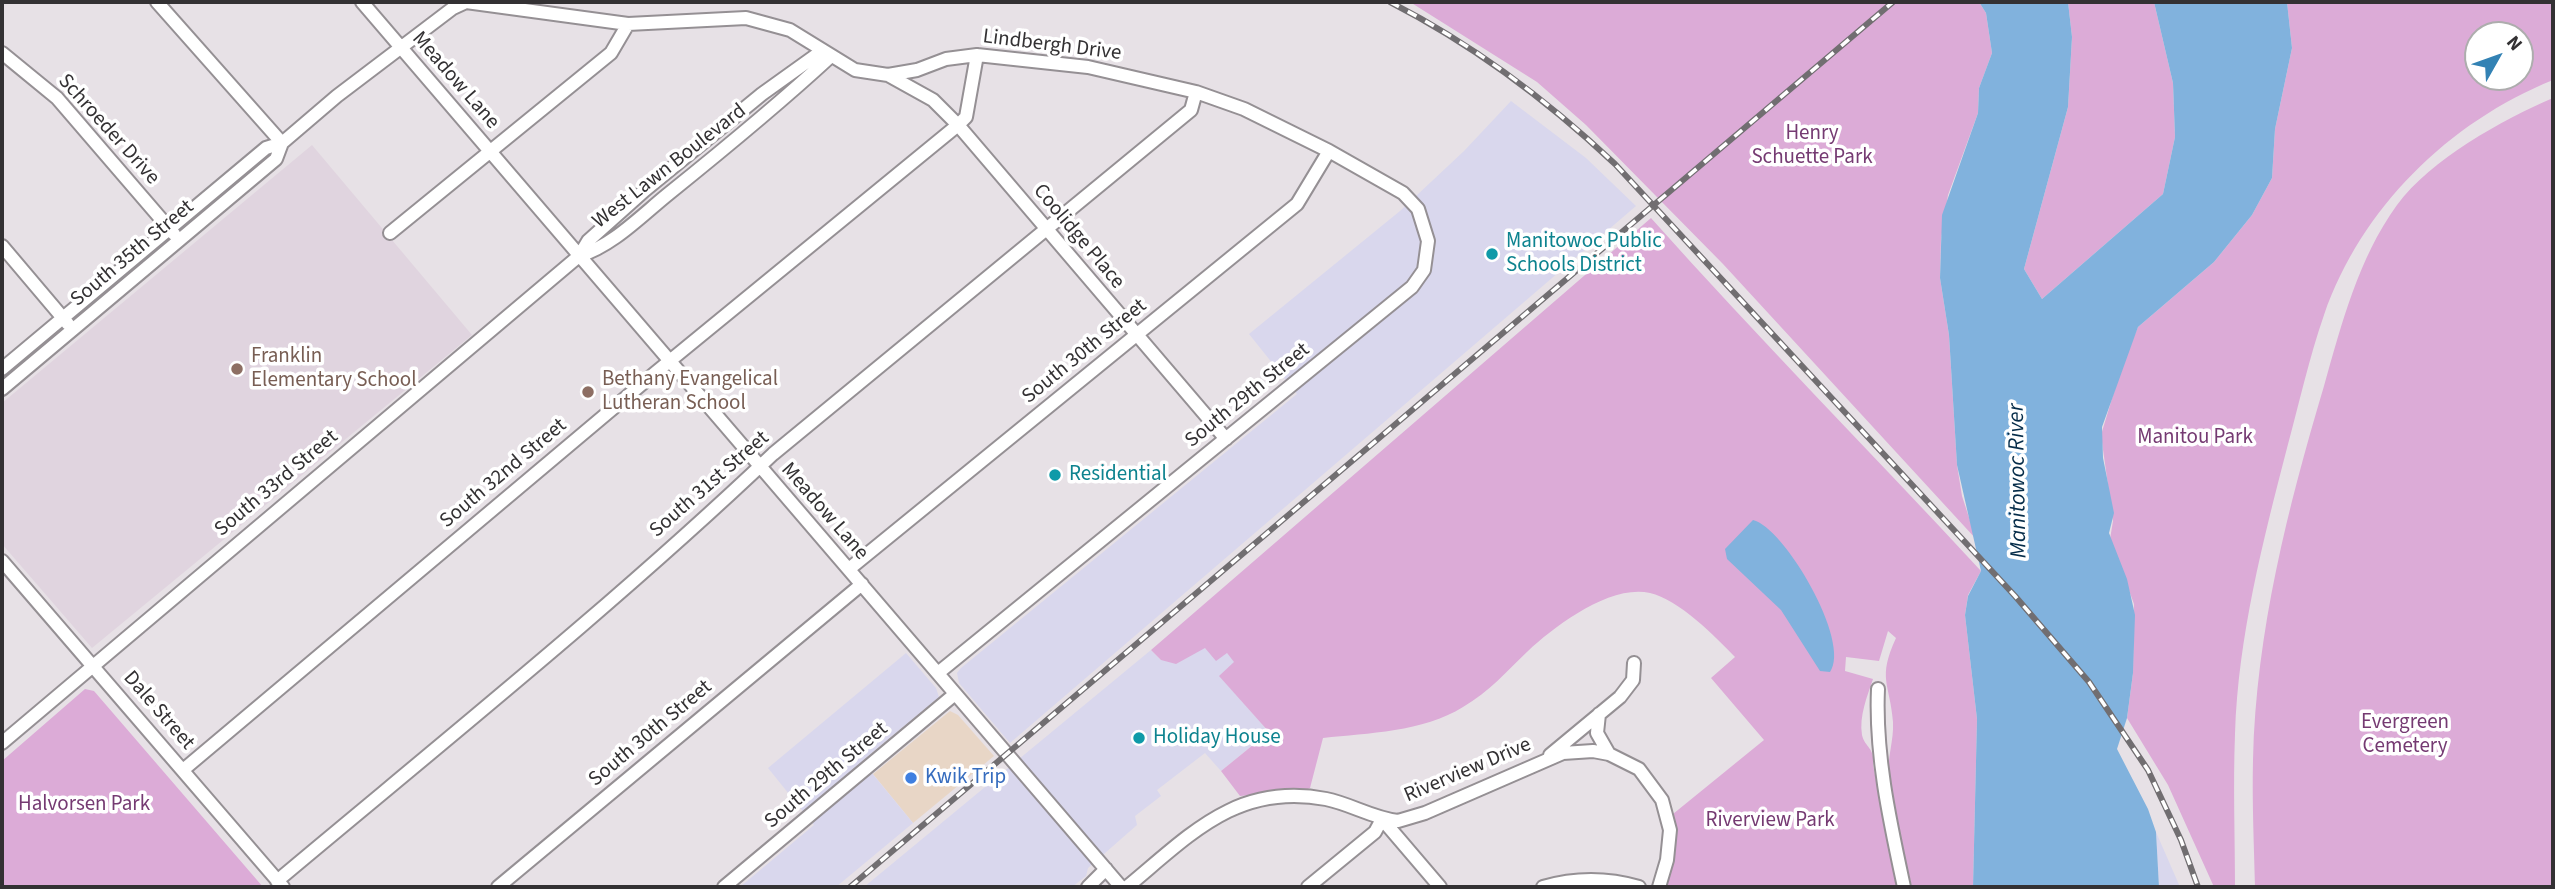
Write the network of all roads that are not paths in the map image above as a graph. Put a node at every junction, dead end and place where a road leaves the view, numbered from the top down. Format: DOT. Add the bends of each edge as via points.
graph roads {
  1 [pos="158,2"];
  2 [pos="362,2"];
  3 [pos="466,2"];
  4 [pos="628,24"];
  5 [pos="401,47"];
  6 [pos="2,53"];
  7 [pos="827,53"];
  8 [pos="977,55"];
  9 [pos="888,75"];
  10 [pos="1196,92"];
  11 [pos="958,125"];
  12 [pos="282,143"];
  13 [pos="489,150"];
  14 [pos="1329,150"];
  15 [pos="169,229"];
  16 [pos="1048,231"];
  17 [pos="390,233"];
  18 [pos="179,240"];
  19 [pos="1428,241"];
  20 [pos="2,246"];
  21 [pos="579,256"];
  22 [pos="63,318"];
  23 [pos="72,330"];
  24 [pos="1136,335"];
  25 [pos="669,361"];
  26 [pos="2,369"];
  27 [pos="2,389"];
  28 [pos="1226,439"];
  29 [pos="760,467"];
  30 [pos="2,563"];
  31 [pos="849,569"];
  32 [pos="862,584"];
  33 [pos="1634,663"];
  34 [pos="93,665"];
  35 [pos="938,673"];
  36 [pos="1878,689"];
  37 [pos="955,694"];
  38 [pos="1599,714"];
  39 [pos="2,743"];
  40 [pos="1609,754"];
  41 [pos="1543,760"];
  42 [pos="183,770"];
  43 [pos="1382,819"];
  44 [pos="1106,869"];
  45 [pos="280,884"];
  46 [pos="498,887"];
  47 [pos="723,887"];
  48 [pos="1088,887"];
  49 [pos="1121,887"];
  50 [pos="1127,887"];
  51 [pos="1308,887"];
  52 [pos="1440,887"];
  53 [pos="1543,887"];
  54 [pos="1639,887"];
  55 [pos="1659,887"];
  56 [pos="1904,887"];
  1 -- 12 [label="street"];
  2 -- 5 [label="street, Meadow Lane"];
  3 -- 4 [label="street, Lindbergh Drive"];
  3 -- 5 [label="street, South 35th Street"];
  4 -- 7 [label="street, Lindbergh Drive" via="746,18 790,30"];
  4 -- 13 [label="street" via="611,53"];
  5 -- 12 [label="street, South 35th Street"];
  5 -- 13 [label="street, Meadow Lane"];
  6 -- 15 [label="street, Schroeder Drive" via="58,98"];
  7 -- 9 [label="street, Lindbergh Drive" via="855,69"];
  7 -- 21 [label="street, West Lawn Boulevard" via="762,94 645,190 588,241"];
  7 -- 21 [label="street, West Lawn Boulevard" via="776,108 596,250"];
  8 -- 9 [label="street, Lindbergh Drive"];
  8 -- 10 [label="street, Lindbergh Drive" via="1088,67"];
  8 -- 11 [label="street, South 32nd Street" via="966,117"];
  9 -- 11 [label="street, Coolidge Place" via="933,100"];
  10 -- 14 [label="street, Lindbergh Drive" via="1244,109"];
  10 -- 16 [label="street, South 31st Street" via="1191,110"];
  11 -- 16 [label="street, Coolidge Place"];
  11 -- 25 [label="street, South 32nd Street"];
  12 -- 15 [label="street, South 35th Street" via="267,148"];
  12 -- 18 [label="street, South 35th Street" via="276,159"];
  13 -- 17 [label="street"];
  13 -- 21 [label="street, Meadow Lane"];
  14 -- 19 [label="street, Lindbergh Drive" via="1403,194 1418,209"];
  14 -- 24 [label="street, South 30th Street" via="1297,204"];
  15 -- 18 [label="street, Schroeder Drive"];
  15 -- 22 [label="street, South 35th Street"];
  16 -- 24 [label="street, Coolidge Place"];
  16 -- 29 [label="street, South 31st Street"];
  18 -- 23 [label="street, South 35th Street"];
  19 -- 28 [label="street, South 29th Street" via="1424,270 1412,287"];
  20 -- 22 [label="street"];
  21 -- 25 [label="street, Meadow Lane"];
  21 -- 34 [label="street, South 33rd Street"];
  22 -- 23 [label="street"];
  22 -- 26 [label="street, South 35th Street"];
  23 -- 27 [label="street, South 35th Street"];
  24 -- 28 [label="street, Coolidge Place"];
  24 -- 31 [label="street, South 30th Street"];
  25 -- 29 [label="street, Meadow Lane"];
  25 -- 42 [label="street, South 32nd Street"];
  28 -- 35 [label="street, South 29th Street"];
  29 -- 31 [label="street, Meadow Lane"];
  29 -- 45 [label="street, South 31st Street"];
  30 -- 34 [label="street, Dale Street"];
  31 -- 32 [label="street, Meadow Lane"];
  32 -- 35 [label="street, Meadow Lane"];
  32 -- 46 [label="street, South 30th Street"];
  33 -- 38 [label="street" via="1633,680"];
  34 -- 39 [label="street, South 33rd Street"];
  34 -- 42 [label="street, Dale Street"];
  35 -- 37 [label="street, Meadow Lane"];
  36 -- 56 [label="street" via="1882,774"];
  37 -- 44 [label="street, Meadow Lane"];
  37 -- 47 [label="street, South 29th Street"];
  38 -- 40 [label="street" via="1597,733"];
  38 -- 41 [label="street"];
  40 -- 41 [label="street, Riverview Drive" via="1573,751"];
  40 -- 55 [label="street, Riverview Drive" via="1639,769 1662,800 1670,830"];
  41 -- 43 [label="street, Riverview Drive" via="1425,813 1398,821"];
  42 -- 45 [label="street, Dale Street"];
  43 -- 50 [label="street, Riverview Drive" via="1298,795 1251,800 1205,823"];
  43 -- 51 [label="street" via="1375,832"];
  43 -- 52 [label="street"];
  44 -- 48 [label="street"];
  44 -- 49 [label="street, Meadow Lane"];
  53 -- 54 [label="street" via="1562,881 1617,880"];
}
